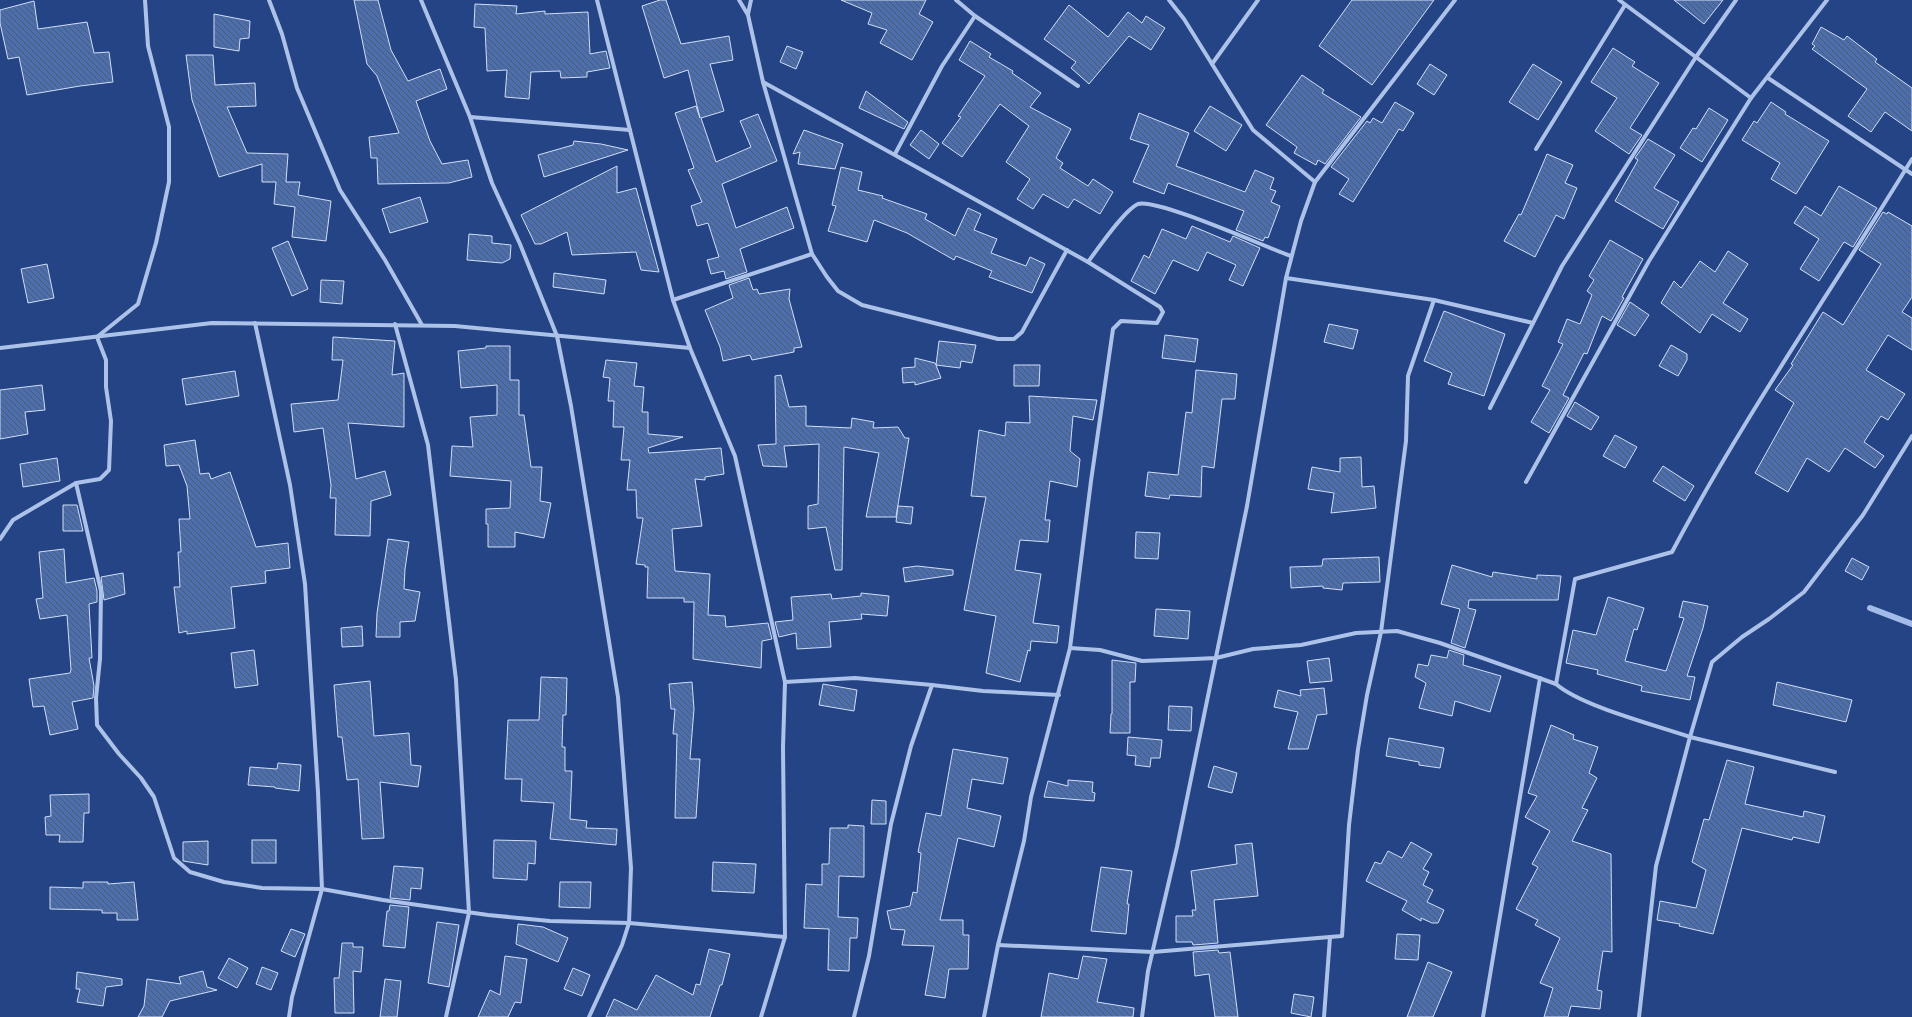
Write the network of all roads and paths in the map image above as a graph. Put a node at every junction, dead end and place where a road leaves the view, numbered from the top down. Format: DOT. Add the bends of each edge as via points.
graph roads {
  1 [pos="145,0"];
  2 [pos="269,0"];
  3 [pos="421,0"];
  4 [pos="597,0"];
  5 [pos="739,0"];
  6 [pos="751,0"];
  7 [pos="956,0"];
  8 [pos="1169,0"];
  9 [pos="1258,0"];
  10 [pos="1455,0"];
  11 [pos="1619,0"];
  12 [pos="1736,0"];
  13 [pos="1827,0"];
  14 [pos="1626,5"];
  15 [pos="748,15"];
  16 [pos="975,16"];
  17 [pos="1696,57"];
  18 [pos="1212,64"];
  19 [pos="1768,78"];
  20 [pos="762,82"];
  21 [pos="1078,86"];
  22 [pos="1751,98"];
  23 [pos="470,117"];
  24 [pos="630,130"];
  25 [pos="1536,149"];
  26 [pos="895,154"];
  27 [pos="1912,159"];
  28 [pos="1906,169"];
  29 [pos="1912,174"];
  30 [pos="1315,182"];
  31 [pos="1067,250"];
  32 [pos="812,254"];
  33 [pos="1291,256"];
  34 [pos="1088,262"];
  35 [pos="1286,278"];
  36 [pos="673,300"];
  37 [pos="1434,300"];
  38 [pos="255,323"];
  39 [pos="1533,323"];
  40 [pos="395,324"];
  41 [pos="422,325"];
  42 [pos="558,336"];
  43 [pos="97,337"];
  44 [pos="0,348"];
  45 [pos="690,348"];
  46 [pos="1490,408"];
  47 [pos="1912,436"];
  48 [pos="1526,482"];
  49 [pos="76,483"];
  50 [pos="0,539"];
  51 [pos="1382,632"];
  52 [pos="1070,648"];
  53 [pos="1216,658"];
  54 [pos="1540,678"];
  55 [pos="785,682"];
  56 [pos="1556,684"];
  57 [pos="932,685"];
  58 [pos="1059,695"];
  59 [pos="1690,737"];
  60 [pos="1835,772"];
  61 [pos="322,889"];
  62 [pos="469,913"];
  63 [pos="629,923"];
  64 [pos="785,937"];
  65 [pos="1330,937"];
  66 [pos="998,945"];
  67 [pos="1153,952"];
  68 [pos="289,1017"];
  69 [pos="446,1017"];
  70 [pos="589,1017"];
  71 [pos="761,1017"];
  72 [pos="854,1017"];
  73 [pos="984,1017"];
  74 [pos="1142,1017"];
  75 [pos="1324,1017"];
  76 [pos="1483,1017"];
  77 [pos="1639,1017"];
  1 -- 43 [label="street" via="148,46 169,127 169,182 156,243 138,304"];
  2 -- 41 [label="street" via="282,34 297,88 340,190 385,260"];
  3 -- 23 [label="street"];
  4 -- 24 [label="street"];
  5 -- 15 [label="street"];
  6 -- 15 [label="street"];
  7 -- 16 [label="street"];
  8 -- 18 [label="street"];
  9 -- 18 [label="street"];
  10 -- 30 [label="street"];
  11 -- 14 [label="street"];
  12 -- 17 [label="street"];
  13 -- 19 [label="street"];
  14 -- 17 [label="street"];
  14 -- 25 [label="street"];
  15 -- 20 [label="street"];
  16 -- 21 [label="street"];
  16 -- 26 [label="street" via="942,66"];
  17 -- 22 [label="street"];
  17 -- 39 [label="street" via="1562,266"];
  18 -- 30 [label="street" via="1253,130"];
  19 -- 22 [label="street"];
  19 -- 28 [label="street"];
  20 -- 26 [label="street"];
  20 -- 32 [label="street"];
  22 -- 48 [label="street" via="1649,260"];
  23 -- 24 [label="street"];
  23 -- 42 [label="street" via="492,183"];
  24 -- 36 [label="street"];
  26 -- 31 [label="street"];
  27 -- 28 [label="street"];
  28 -- 29 [label="street"];
  28 -- 56 [label="street" via="1771,379 1706,487 1672,552 1576,579"];
  30 -- 33 [label="street"];
  31 -- 32 [label="street" via="1022,332 1014,339 998,339 862,305 838,292"];
  31 -- 34 [label="street"];
  32 -- 36 [label="street"];
  33 -- 34 [label="street" via="1149,203 1137,204 1123,216"];
  33 -- 35 [label="street"];
  34 -- 52 [label="street" via="1160,307 1163,312 1158,323 1121,321 1113,329"];
  35 -- 37 [label="street"];
  35 -- 53 [label="street" via="1247,506"];
  36 -- 45 [label="street"];
  37 -- 39 [label="street"];
  37 -- 51 [label="street" via="1408,376 1406,442"];
  38 -- 40 [label="street"];
  38 -- 43 [label="street" via="212,323"];
  38 -- 61 [label="street" via="290,485 305,584"];
  39 -- 46 [label="street"];
  40 -- 41 [label="street"];
  40 -- 62 [label="street" via="428,445 456,680"];
  41 -- 42 [label="street"];
  42 -- 45 [label="street"];
  42 -- 63 [label="street" via="572,406 618,697 631,868"];
  43 -- 44 [label="street"];
  43 -- 49 [label="street" via="106,360 106,387 111,421 109,470 100,479"];
  45 -- 55 [label="street" via="736,456"];
  47 -- 59 [label="street" via="1863,515 1804,592 1712,662"];
  49 -- 50 [label="street" via="13,520"];
  49 -- 61 [label="street" via="101,590 97,725 154,797 174,858 190,872 224,882 262,888"];
  51 -- 53 [label="street" via="1356,633 1301,645 1253,649"];
  51 -- 54 [label="street" via="1397,631 1440,643"];
  51 -- 65 [label="street" via="1367,695 1358,749 1349,825 1342,936"];
  52 -- 53 [label="street" via="1100,650 1142,661"];
  52 -- 58 [label="street"];
  53 -- 67 [label="street"];
  54 -- 56 [label="street"];
  54 -- 76 [label="street"];
  55 -- 57 [label="street" via="856,678"];
  55 -- 64 [label="street"];
  56 -- 59 [label="street" via="1563,690 1598,706"];
  57 -- 58 [label="street"];
  57 -- 72 [label="street" via="911,746 891,824 869,956"];
  58 -- 66 [label="street" via="1033,789 1024,841"];
  59 -- 60 [label="street"];
  59 -- 77 [label="street" via="1656,866"];
  61 -- 62 [label="street"];
  61 -- 68 [label="street" via="292,997"];
  62 -- 63 [label="street" via="550,922"];
  62 -- 69 [label="street"];
  63 -- 64 [label="street"];
  63 -- 70 [label="street" via="622,945"];
  64 -- 71 [label="street"];
  65 -- 67 [label="street"];
  65 -- 75 [label="street"];
  66 -- 67 [label="street"];
  66 -- 73 [label="street"];
  67 -- 74 [label="street"];
}
